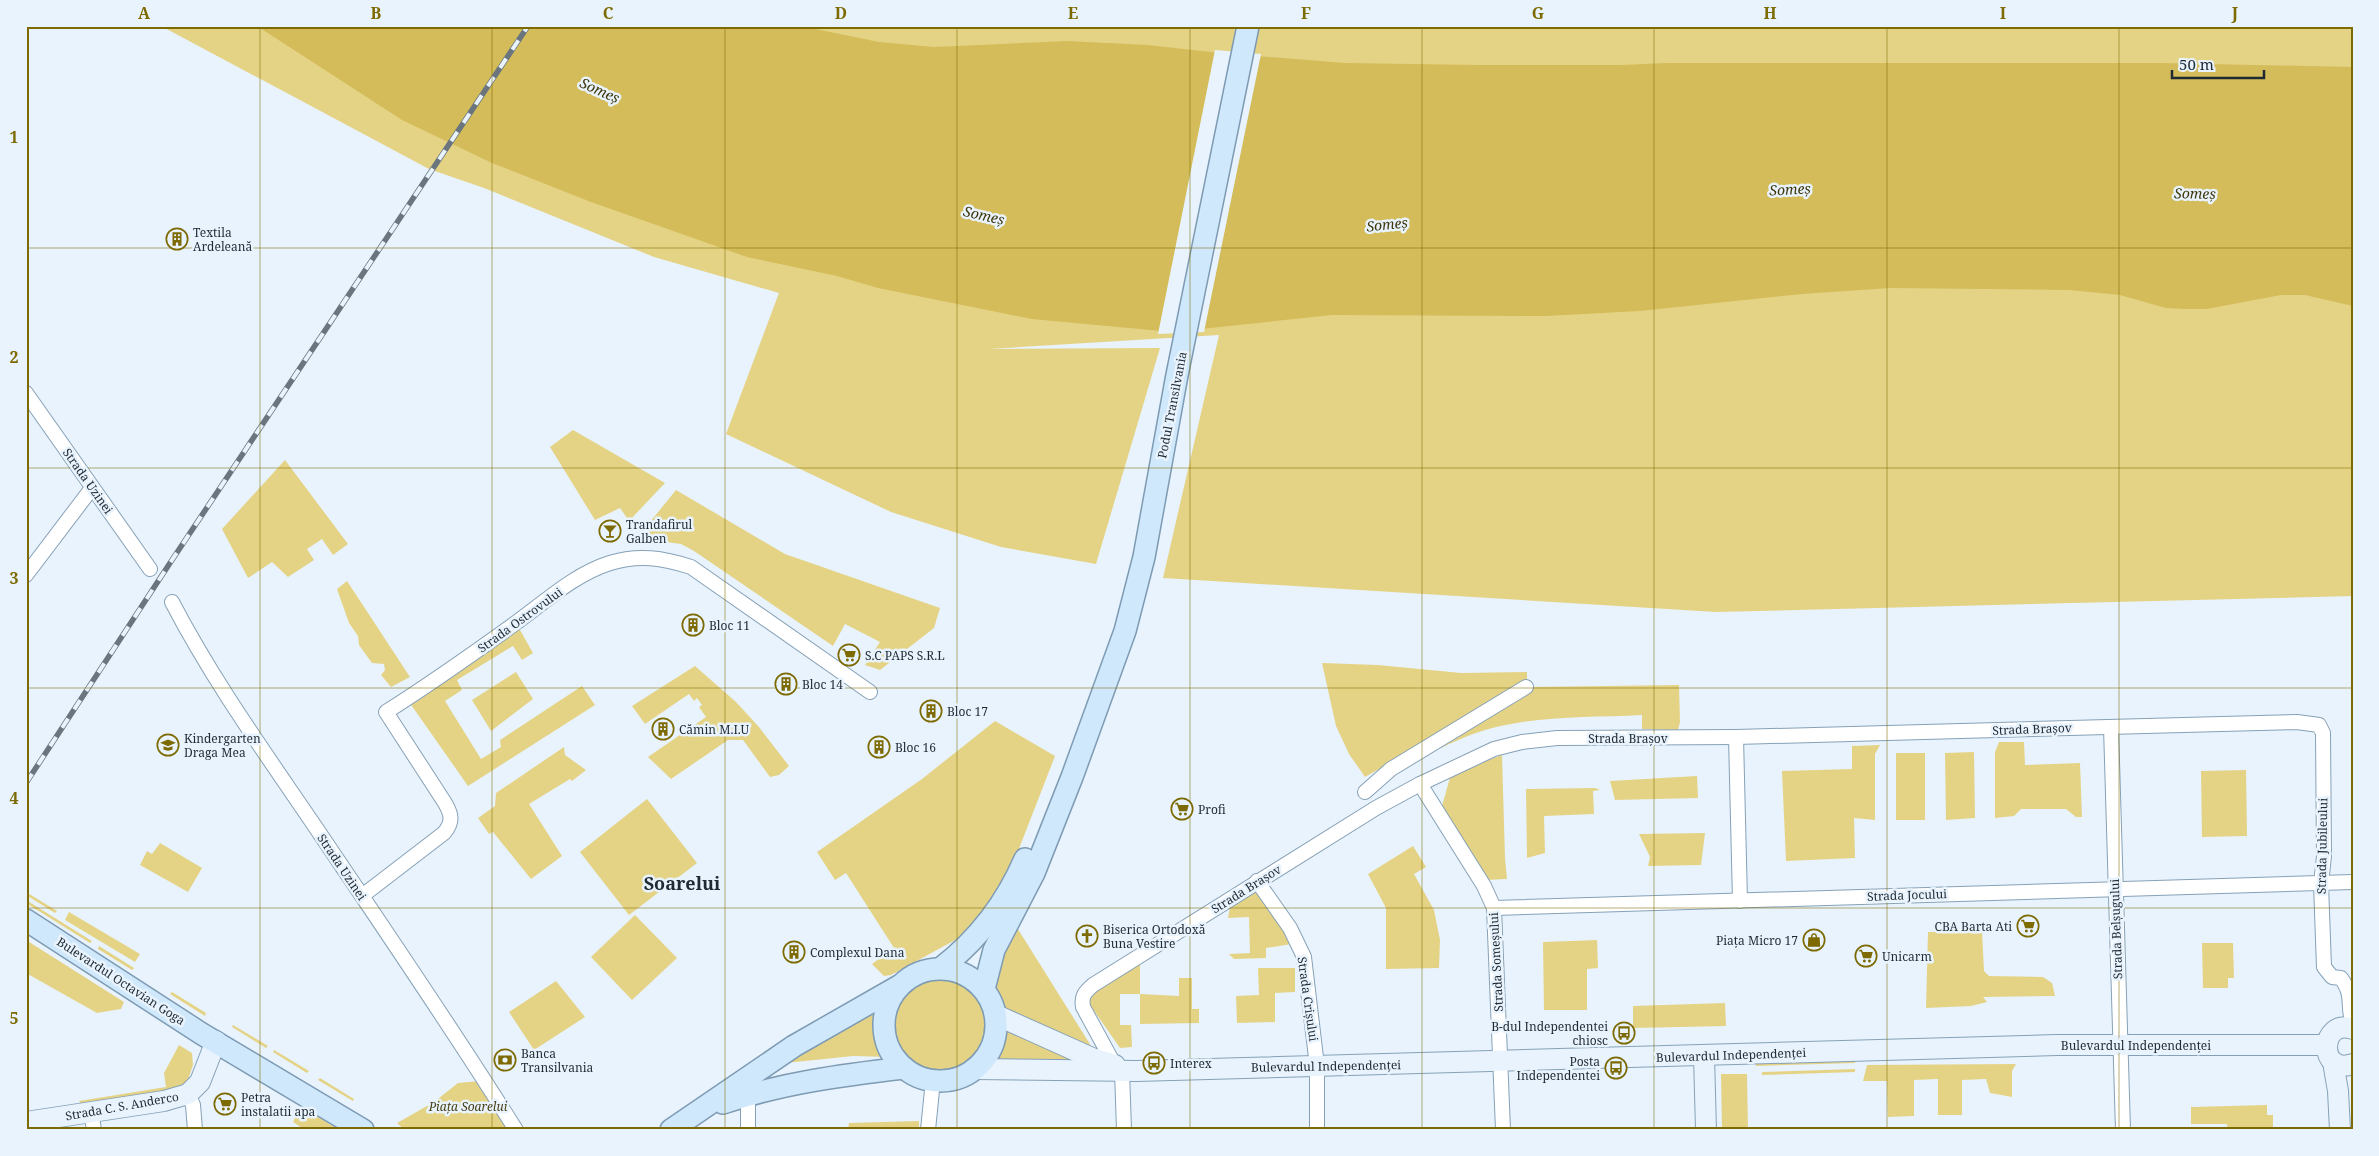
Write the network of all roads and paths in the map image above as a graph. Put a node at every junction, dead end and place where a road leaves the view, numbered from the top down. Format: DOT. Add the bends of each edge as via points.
graph roads {
  1 [pos="1235,26"];
  2 [pos="1248,26"];
  3 [pos="26,393"];
  4 [pos="92,488"];
  5 [pos="150,568"];
  6 [pos="26,574"];
  7 [pos="172,602"];
  8 [pos="1526,687"];
  9 [pos="870,692"];
  10 [pos="2319,725"];
  11 [pos="2111,727"];
  12 [pos="1736,737"];
  13 [pos="1066,775"];
  14 [pos="1420,784"];
  15 [pos="1365,792"];
  16 [pos="1257,881"];
  17 [pos="2353,882"];
  18 [pos="2320,884"];
  19 [pos="2114,889"];
  20 [pos="362,896"];
  21 [pos="1740,901"];
  22 [pos="1494,908"];
  23 [pos="26,920"];
  24 [pos="941,968"];
  25 [pos="899,986"];
  26 [pos="984,989"];
  27 [pos="996,1015"];
  28 [pos="2349,1024"];
  29 [pos="216,1041"];
  30 [pos="2119,1044"];
  31 [pos="2330,1053"];
  32 [pos="1704,1056"];
  33 [pos="1500,1062"];
  34 [pos="2353,1064"];
  35 [pos="1317,1066"];
  36 [pos="904,1068"];
  37 [pos="974,1069"];
  38 [pos="1124,1069"];
  39 [pos="933,1080"];
  40 [pos="188,1094"];
  41 [pos="748,1094"];
  42 [pos="93,1121"];
  43 [pos="26,1122"];
  44 [pos="195,1130"];
  45 [pos="363,1130"];
  46 [pos="516,1130"];
  47 [pos="671,1130"];
  48 [pos="748,1130"];
  49 [pos="928,1130"];
  50 [pos="1124,1130"];
  51 [pos="1317,1130"];
  52 [pos="1503,1130"];
  53 [pos="1706,1130"];
  54 [pos="2123,1130"];
  55 [pos="2340,1130"];
  1 -- 13 [label="main road, Podul Transilvania" via="1131,554 1112,630"];
  2 -- 13 [label="main road, Podul Transilvania" via="1144,557 1125,631"];
  3 -- 4 [label="street, Strada Uzinei"];
  4 -- 5 [label="street, Strada Uzinei"];
  4 -- 6 [label="street"];
  7 -- 20 [label="street, Strada Uzinei" via="192,641"];
  8 -- 15 [label="street" via="1391,769"];
  9 -- 20 [label="street, Strada Ostrovului" via="691,567 664,558 610,563 578,578 386,712 451,813 451,821 444,833"];
  10 -- 11 [label="street, Strada Brașov" via="2297,722"];
  10 -- 18 [label="street, Strada Jubileului" via="2323,733 2324,856"];
  11 -- 12 [label="street, Strada Brașov"];
  11 -- 19 [label="street, Strada Belșugului"];
  12 -- 14 [label="street, Strada Brașov" via="1557,738 1522,742 1494,749"];
  12 -- 21 [label="street"];
  13 -- 24 [label="main road" via="996,912 969,946"];
  13 -- 26 [label="main road" via="1034,873 994,950"];
  14 -- 16 [label="street, Strada Brașov"];
  14 -- 22 [label="street, Strada Someșului" via="1484,886"];
  16 -- 35 [label="street, Strada Crișului" via="1290,928 1304,957"];
  16 -- 38 [label="street, Strada Brașov" via="1085,993 1083,1007"];
  17 -- 18 [label="street, Strada Jocului"];
  18 -- 19 [label="street, Strada Jocului"];
  18 -- 28 [label="street, Strada Jubileului" via="2324,967 2332,977 2342,978 2350,990"];
  19 -- 21 [label="street, Strada Jocului"];
  19 -- 30 [label="street, Strada Belșugului"];
  20 -- 46 [label="street, Strada Uzinei" via="445,1017"];
  21 -- 22 [label="street, Strada Jocului"];
  22 -- 33 [label="street, Strada Someșului"];
  23 -- 29 [label="main road, Bulevardul Octavian Goga"];
  24 -- 25 [label="main road, Bulevardul Independenței" via="918,973"];
  24 -- 26 [label="main road, Bulevardul Independenței" via="965,974"];
  25 -- 36 [label="main road, Bulevardul Independenței" via="888,1004 884,1024 888,1044"];
  25 -- 47 [label="main road" via="794,1046"];
  26 -- 27 [label="main road, Bulevardul Independenței"];
  27 -- 37 [label="main road, Bulevardul Independenței" via="994,1041 986,1057"];
  27 -- 38 [label="street, Bulevardul Independenței"];
  28 -- 31 [label="street" via="2332,1034"];
  29 -- 40 [label="street, Strada C. S. Anderco" via="200,1082"];
  29 -- 45 [label="main road, Bulevardul Octavian Goga"];
  30 -- 31 [label="street, Bulevardul Independenței"];
  30 -- 32 [label="street, Bulevardul Independenței"];
  30 -- 54 [label="street, Strada Belșugului"];
  31 -- 34 [label="street, Bulevardul Independenței" via="2345,1066"];
  31 -- 55 [label="street" via="2338,1091"];
  32 -- 33 [label="street, Bulevardul Independenței"];
  32 -- 53 [label="street"];
  33 -- 35 [label="street, Bulevardul Independenței"];
  33 -- 52 [label="street, Strada Someșului"];
  35 -- 38 [label="street, Bulevardul Independenței"];
  35 -- 51 [label="street, Strada Crișului"];
  36 -- 39 [label="main road, Bulevardul Independenței"];
  36 -- 41 [label="main road" via="845,1075"];
  37 -- 38 [label="street, Bulevardul Independenței"];
  37 -- 39 [label="main road, Bulevardul Independenței" via="959,1078"];
  38 -- 50 [label="street"];
  39 -- 49 [label="street"];
  40 -- 42 [label="street, Strada C. S. Anderco"];
  40 -- 44 [label="street" via="193,1105"];
  41 -- 47 [label="main road" via="701,1113"];
  41 -- 48 [label="street"];
  42 -- 43 [label="street, Strada C. S. Anderco"];
}
